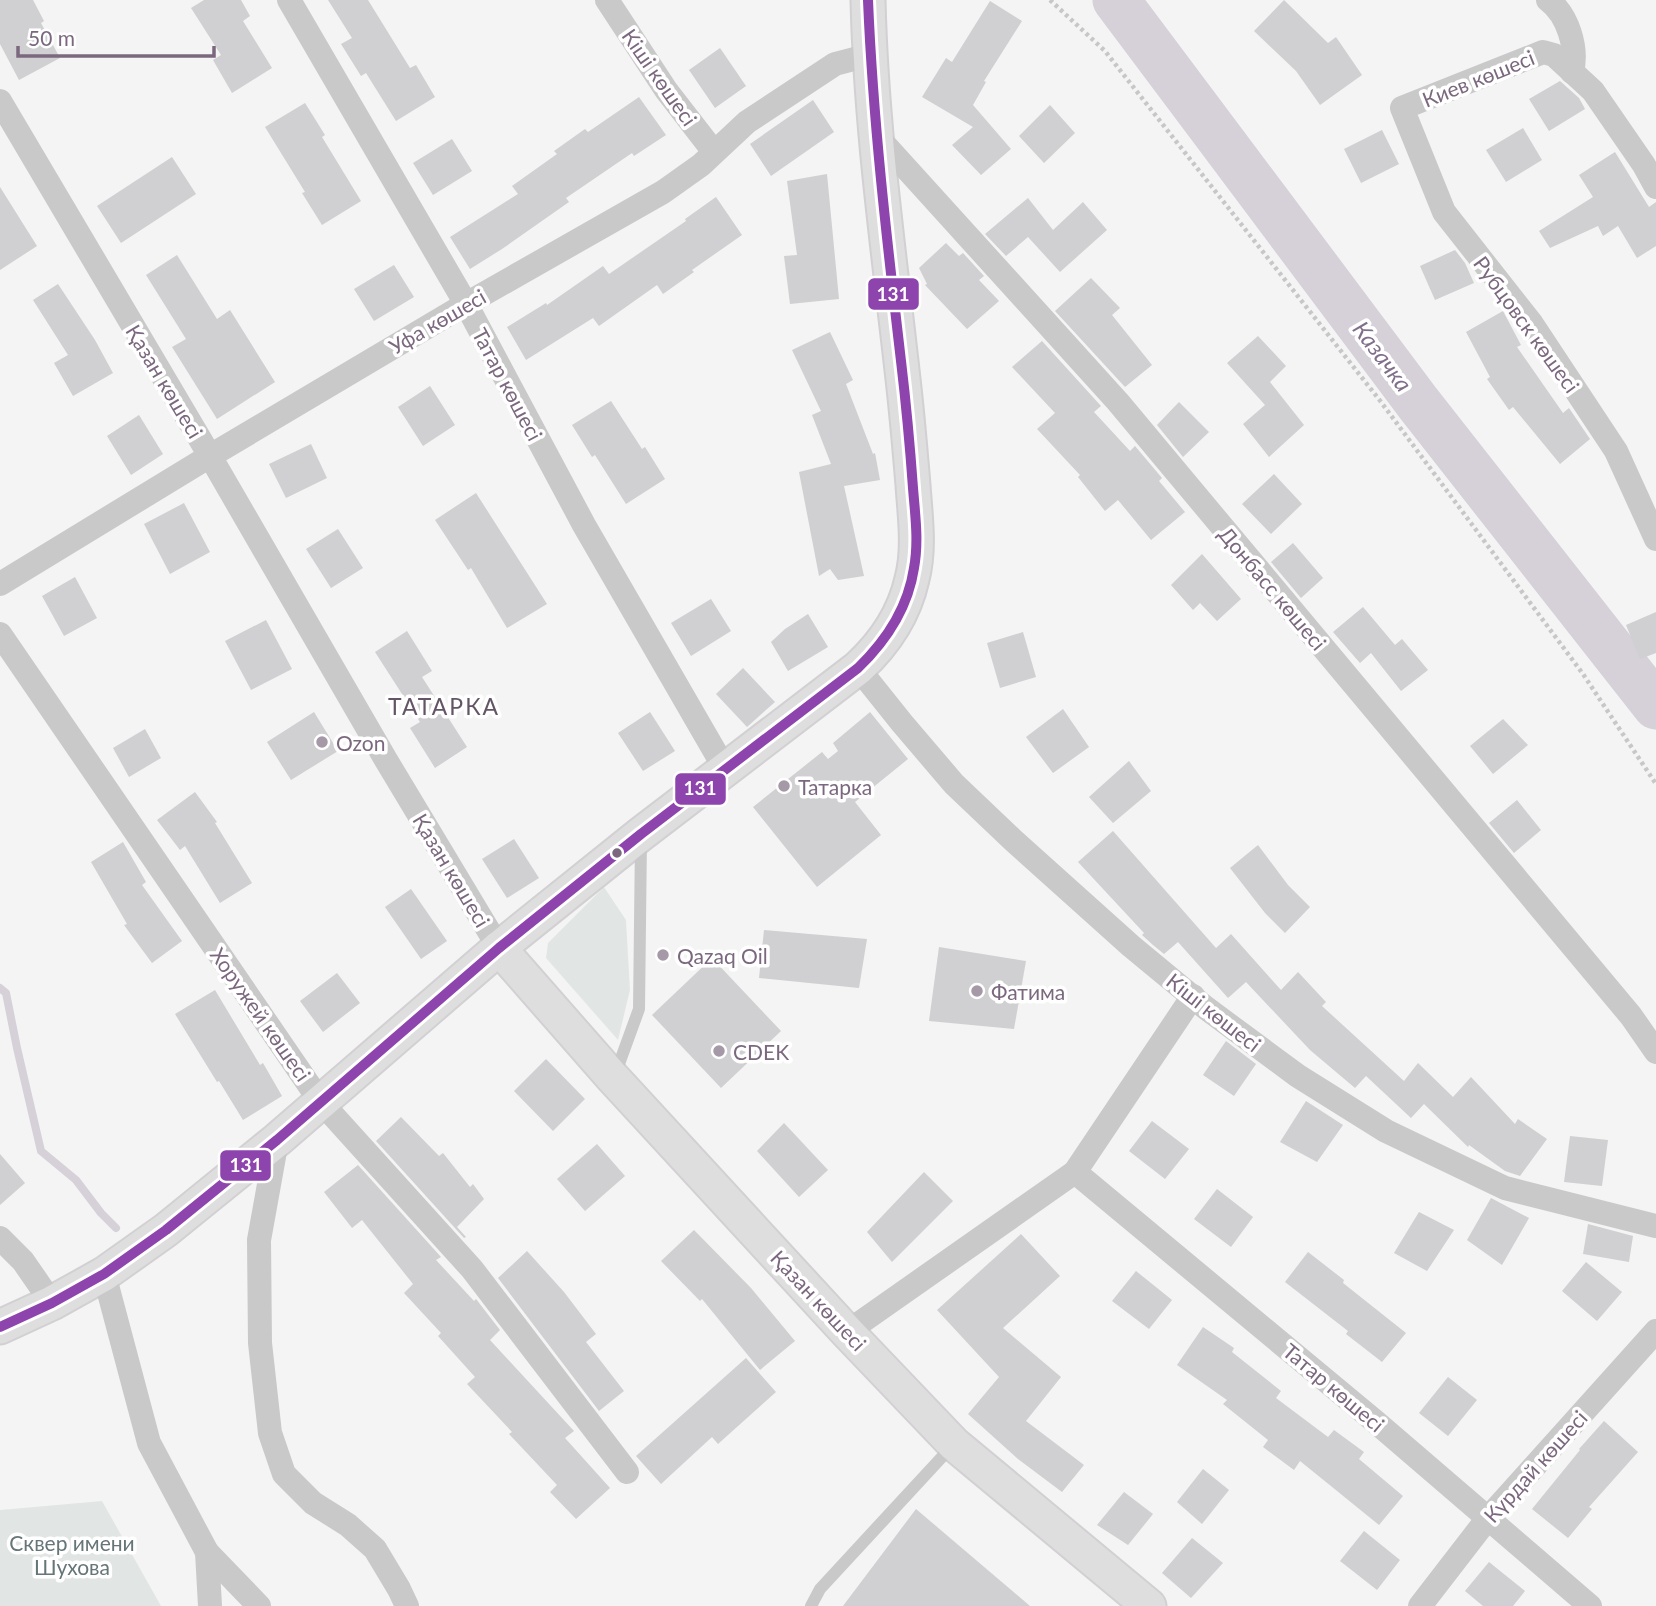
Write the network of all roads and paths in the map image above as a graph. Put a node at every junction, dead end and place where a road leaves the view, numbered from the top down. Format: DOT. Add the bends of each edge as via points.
graph roads {
  1 [pos="289,0"];
  2 [pos="607,0"];
  3 [pos="868,0"];
  4 [pos="1050,0"];
  5 [pos="1548,0"];
  6 [pos="869,57"];
  7 [pos="1572,72"];
  8 [pos="0,101"];
  9 [pos="1402,108"];
  10 [pos="876,135"];
  11 [pos="714,152"];
  12 [pos="1652,172"];
  13 [pos="466,304"];
  14 [pos="210,456"];
  15 [pos="1656,539"];
  16 [pos="0,584"];
  17 [pos="0,634"];
  18 [pos="858,668"];
  19 [pos="725,769"];
  20 [pos="1656,784"];
  21 [pos="642,834"];
  22 [pos="499,948"];
  23 [pos="1193,996"];
  24 [pos="1656,1052"];
  25 [pos="614,1078"];
  26 [pos="320,1101"];
  27 [pos="276,1140"];
  28 [pos="1075,1172"];
  29 [pos="1656,1226"];
  30 [pos="0,1238"];
  31 [pos="104,1273"];
  32 [pos="52,1303"];
  33 [pos="0,1327"];
  34 [pos="1656,1331"];
  35 [pos="847,1332"];
  36 [pos="954,1444"];
  37 [pos="627,1472"];
  38 [pos="1488,1518"];
  39 [pos="207,1552"];
  40 [pos="211,1606"];
  41 [pos="260,1606"];
  42 [pos="407,1606"];
  43 [pos="811,1606"];
  44 [pos="1149,1606"];
  45 [pos="1419,1606"];
  46 [pos="1590,1606"];
  1 -- 13 [label="street, Татар көшесі"];
  2 -- 11 [label="street, Кіші көшесі" via="666,90"];
  3 -- 6 [label="main road"];
  4 -- 20 [label="path" via="1105,51 1381,402 1583,674"];
  5 -- 7 [label="street" via="1564,20 1572,42"];
  6 -- 10 [label="main road"];
  6 -- 11 [label="street, Уфа көшесі" via="835,64 747,122"];
  7 -- 9 [label="street, Киев көшесі" via="1554,55 1543,52"];
  7 -- 12 [label="street, Киев көшесі" via="1593,91"];
  8 -- 14 [label="street, Қазан көшесі"];
  9 -- 15 [label="street, Рубцовск көшесі" via="1444,212 1532,324 1616,451"];
  10 -- 18 [label="main road" via="917,549 904,606 890,632"];
  10 -- 24 [label="street, Донбасс көшесі" via="1118,402 1631,1016"];
  11 -- 13 [label="street, Уфа көшесі" via="663,192"];
  13 -- 14 [label="street, Уфа көшесі"];
  13 -- 19 [label="street, Татар көшесі" via="584,525"];
  14 -- 16 [label="street, Уфа көшесі"];
  14 -- 22 [label="street, Қазан көшесі"];
  17 -- 26 [label="street, Хоружей көшесі"];
  18 -- 19 [label="main road"];
  18 -- 23 [label="street, Кіші көшесі" via="954,784 1131,946"];
  19 -- 21 [label="main road"];
  21 -- 22 [label="main road"];
  21 -- 25 [label="lane" via="639,1009"];
  22 -- 25 [label="main road, Қазан көшесі"];
  22 -- 26 [label="main road"];
  23 -- 28 [label="street"];
  23 -- 29 [label="street, Кіші көшесі" via="1298,1076 1386,1131 1505,1188"];
  25 -- 35 [label="main road, Қазан көшесі"];
  26 -- 27 [label="main road"];
  26 -- 37 [label="street, Хоружей көшесі" via="472,1269"];
  27 -- 31 [label="main road" via="166,1230"];
  27 -- 42 [label="street" via="259,1240 260,1342 270,1433 284,1474 313,1503 375,1549"];
  28 -- 35 [label="street"];
  28 -- 38 [label="street, Татар көшесі"];
  30 -- 32 [label="street" via="23,1261"];
  31 -- 32 [label="main road"];
  31 -- 39 [label="street" via="149,1443"];
  32 -- 33 [label="main road"];
  34 -- 38 [label="street, Күрдай көшесі"];
  35 -- 36 [label="main road, Қазан көшесі"];
  36 -- 43 [label="lane" via="820,1589"];
  36 -- 44 [label="main road, Қазан көшесі"];
  38 -- 45 [label="street, Күрдай көшесі"];
  38 -- 46 [label="street, Татар көшесі"];
  39 -- 40 [label="street"];
  39 -- 41 [label="street"];
}
